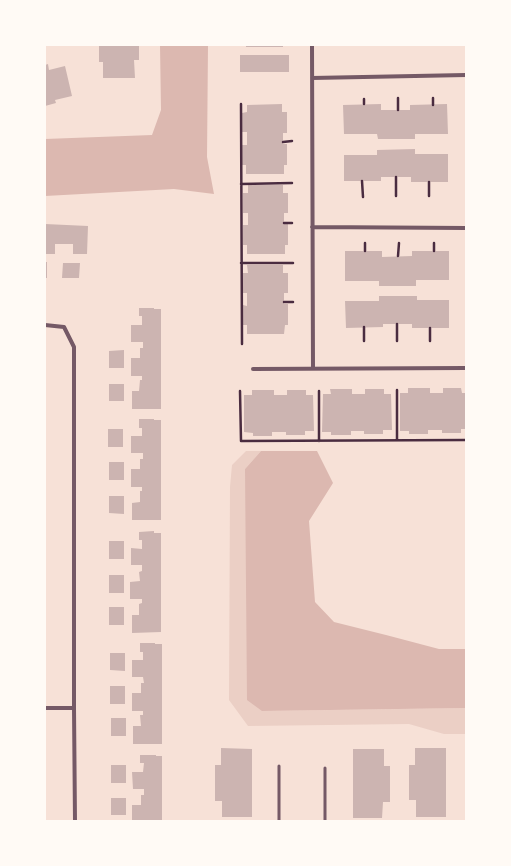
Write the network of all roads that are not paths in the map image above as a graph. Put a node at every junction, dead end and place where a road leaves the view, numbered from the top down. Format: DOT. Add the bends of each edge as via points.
graph roads {
  1 [pos="312,45"];
  2 [pos="466,75"];
  3 [pos="312,78"];
  4 [pos="312,226"];
  5 [pos="466,228"];
  6 [pos="45,325"];
  7 [pos="313,368"];
  8 [pos="466,368"];
  9 [pos="253,369"];
  10 [pos="45,708"];
  11 [pos="74,708"];
  12 [pos="279,766"];
  13 [pos="325,768"];
  14 [pos="75,821"];
  15 [pos="279,821"];
  16 [pos="326,821"];
  1 -- 3 [label="street"];
  2 -- 3 [label="street"];
  3 -- 4 [label="street"];
  4 -- 5 [label="street"];
  4 -- 7 [label="street"];
  6 -- 11 [label="street" via="64,328 74,347"];
  7 -- 8 [label="street"];
  7 -- 9 [label="street"];
  10 -- 11 [label="street"];
  11 -- 14 [label="street"];
  12 -- 15 [label="lane"];
  13 -- 16 [label="lane"];
}
